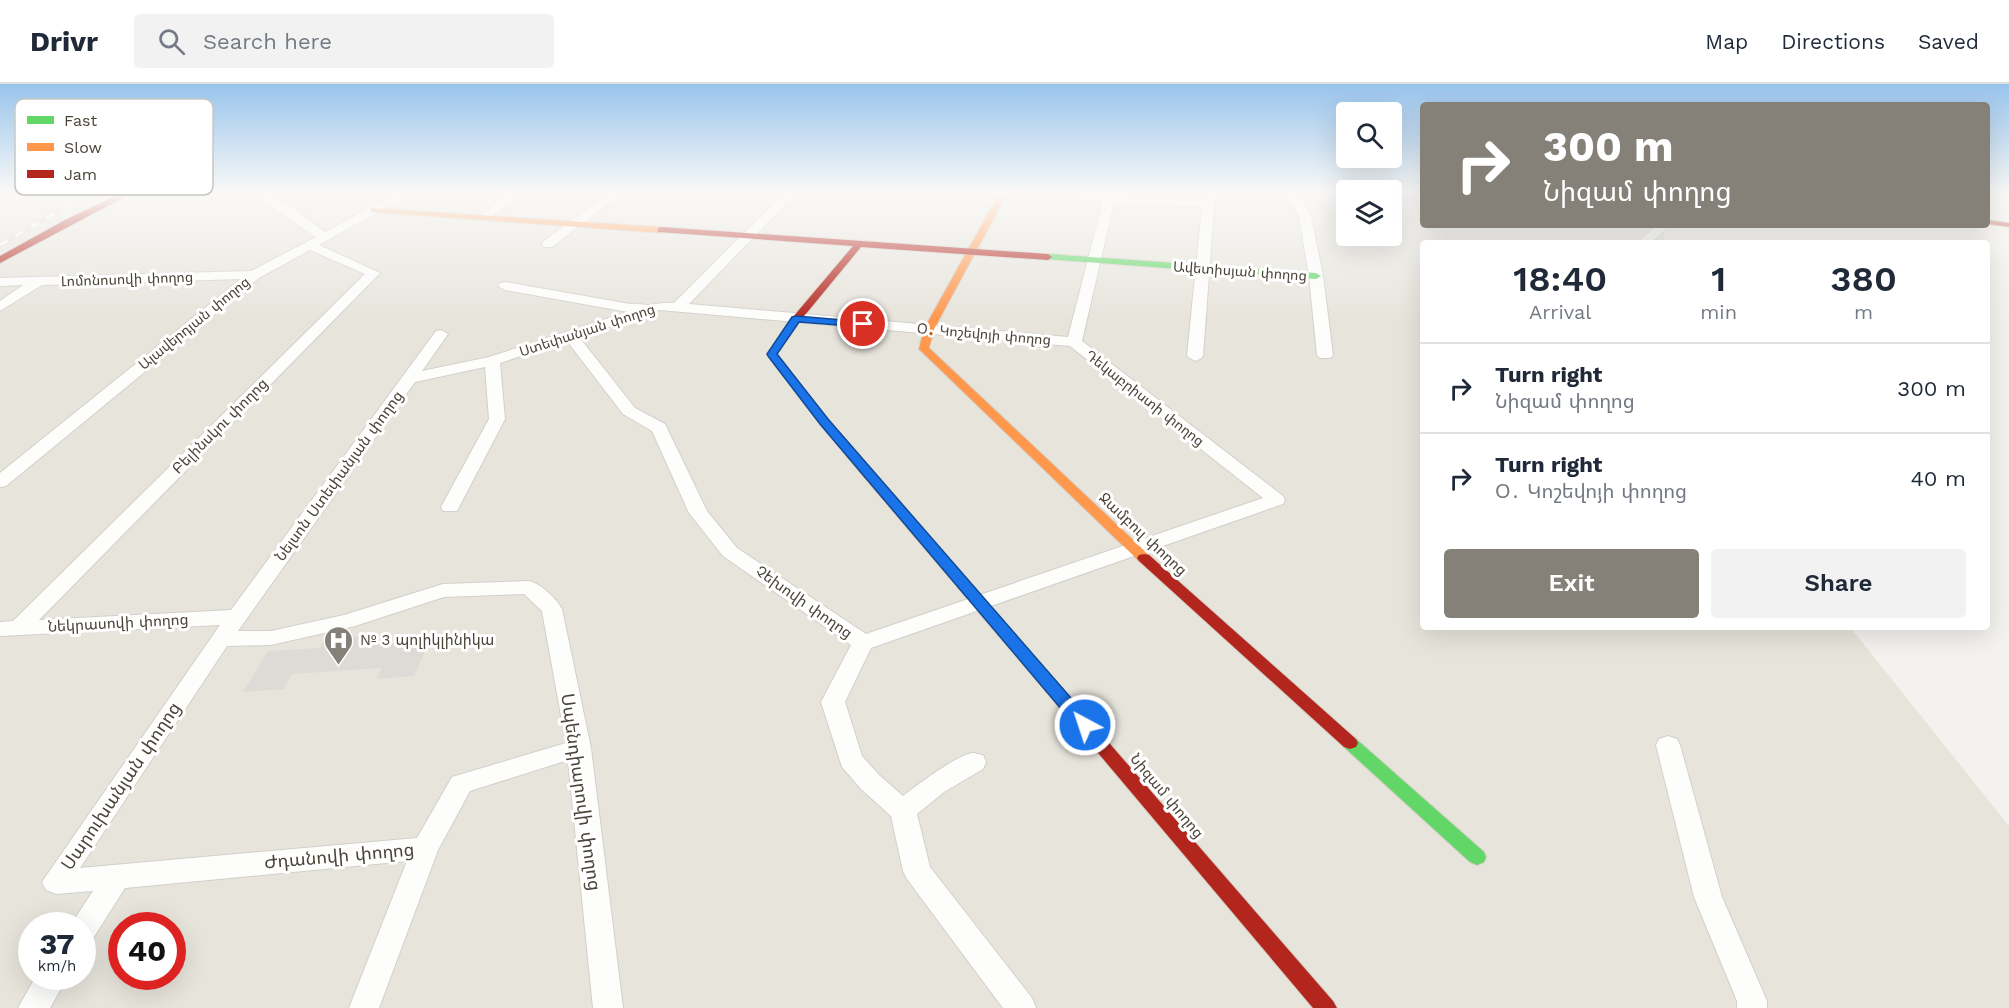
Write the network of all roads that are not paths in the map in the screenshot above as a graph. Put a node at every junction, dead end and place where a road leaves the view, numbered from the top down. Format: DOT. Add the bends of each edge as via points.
graph roads {
  1 [pos="45,235"];
  2 [pos="312,235"];
  3 [pos="328,235"];
  4 [pos="561,235"];
  5 [pos="735,235"];
  6 [pos="980,235"];
  7 [pos="1100,235"];
  8 [pos="1206,235"];
  9 [pos="1309,235"];
  10 [pos="747,236"];
  11 [pos="317,241"];
  12 [pos="548,244"];
  13 [pos="859,244"];
  14 [pos="970,252"];
  15 [pos="0,260"];
  16 [pos="1094,260"];
  17 [pos="1203,268"];
  18 [pos="254,275"];
  19 [pos="1316,276"];
  20 [pos="39,281"];
  21 [pos="0,282"];
  22 [pos="505,286"];
  23 [pos="659,306"];
  24 [pos="0,307"];
  25 [pos="678,307"];
  26 [pos="796,319"];
  27 [pos="928,329"];
  28 [pos="441,334"];
  29 [pos="571,336"];
  30 [pos="1074,342"];
  31 [pos="1326,355"];
  32 [pos="1195,356"];
  33 [pos="492,361"];
  34 [pos="410,378"];
  35 [pos="0,482"];
  36 [pos="450,507"];
  37 [pos="1132,548"];
  38 [pos="979,602"];
  39 [pos="237,617"];
  40 [pos="9,629"];
  41 [pos="221,639"];
  42 [pos="863,643"];
  43 [pos="1668,745"];
  44 [pos="579,748"];
  45 [pos="974,762"];
  46 [pos="903,811"];
  47 [pos="425,848"];
  48 [pos="1477,857"];
  49 [pos="117,877"];
  50 [pos="94,912"];
  51 [pos="44,990"];
  52 [pos="33,1008"];
  53 [pos="364,1008"];
  54 [pos="608,1008"];
  55 [pos="1021,1008"];
  56 [pos="1326,1008"];
  57 [pos="1752,1008"];
  1 -- 15 [label="main road"];
  2 -- 11 [label="street"];
  3 -- 11 [label="street, Ալավերդյան փողոց"];
  4 -- 12 [label="street"];
  5 -- 10 [label="main road, Ավետիսյան փողոց"];
  6 -- 14 [label="main road"];
  7 -- 16 [label="street, Դեկաբրիստի փողոց"];
  8 -- 17 [label="street"];
  9 -- 19 [label="street"];
  10 -- 13 [label="main road, Ավետիսյան փողոց"];
  10 -- 25 [label="street"];
  11 -- 18 [label="street, Ալավերդյան փողոց"];
  11 -- 40 [label="street, Բելինսկու փողոց" via="373,273"];
  13 -- 14 [label="main road, Ավետիսյան փողոց"];
  13 -- 26 [label="main road, Նիզամ փողոց"];
  14 -- 16 [label="main road, Ավետիսյան փողոց"];
  14 -- 27 [label="main road"];
  16 -- 17 [label="main road, Ավետիսյան փողոց"];
  16 -- 30 [label="street, Դեկաբրիստի փողոց"];
  17 -- 19 [label="main road, Ավետիսյան փողոց"];
  17 -- 32 [label="street"];
  18 -- 20 [label="street, Լոմոնոսովի փողոց"];
  18 -- 35 [label="street, Ալավերդյան փողոց"];
  19 -- 31 [label="street"];
  20 -- 21 [label="street, Լոմոնոսովի փողոց"];
  20 -- 24 [label="street"];
  22 -- 23 [label="street" via="630,308"];
  23 -- 25 [label="street, Ստեփանյան փողոց"];
  23 -- 29 [label="street, Ստեփանյան փողոց"];
  25 -- 26 [label="street, Օ․ Կոշեվոյի փողոց"];
  26 -- 27 [label="street, Օ․ Կոշեվոյի փողոց"];
  26 -- 38 [label="main road, Նիզամ փողոց" via="772,354 824,422"];
  27 -- 30 [label="street, Օ․ Կոշեվոյի փողոց"];
  27 -- 37 [label="main road, Ջամբուլ փողոց" via="924,349"];
  28 -- 34 [label="street, Նելսոն Ստեփանյան փողոց"];
  29 -- 33 [label="street, Ստեփանյան փողոց"];
  29 -- 42 [label="street, Չեխովի փողոց" via="630,411 658,428 698,513 730,552"];
  30 -- 37 [label="street, Դեկաբրիստի փողոց" via="1276,500"];
  33 -- 34 [label="street, Ստեփանյան փողոց"];
  33 -- 36 [label="street" via="496,419"];
  34 -- 39 [label="street, Նելսոն Ստեփանյան փողոց"];
  37 -- 38 [label="street"];
  37 -- 48 [label="main road, Ջամբուլ փողոց"];
  38 -- 42 [label="street"];
  38 -- 56 [label="main road, Նիզամ փողոց"];
  39 -- 40 [label="street, Նեկրասովի փողոց"];
  39 -- 41 [label="street, Սարուխանյան փողոց"];
  41 -- 44 [label="street, Սպենդիարովի փողոց" via="271,638 347,621 443,591 529,587 552,609"];
  41 -- 49 [label="street, Սարուխանյան փողոց" via="56,882"];
  42 -- 46 [label="street, Չեխովի փողոց" via="833,702 851,760"];
  43 -- 57 [label="street" via="1708,897"];
  44 -- 47 [label="street" via="461,783"];
  44 -- 54 [label="street, Սպենդիարովի փողոց"];
  45 -- 46 [label="street" via="935,785"];
  46 -- 55 [label="street" via="916,871"];
  47 -- 49 [label="street, Ժդանովի փողոց"];
  47 -- 53 [label="street, Ժդանովի փողոց"];
  49 -- 50 [label="street"];
  51 -- 52 [label="street"];
}
